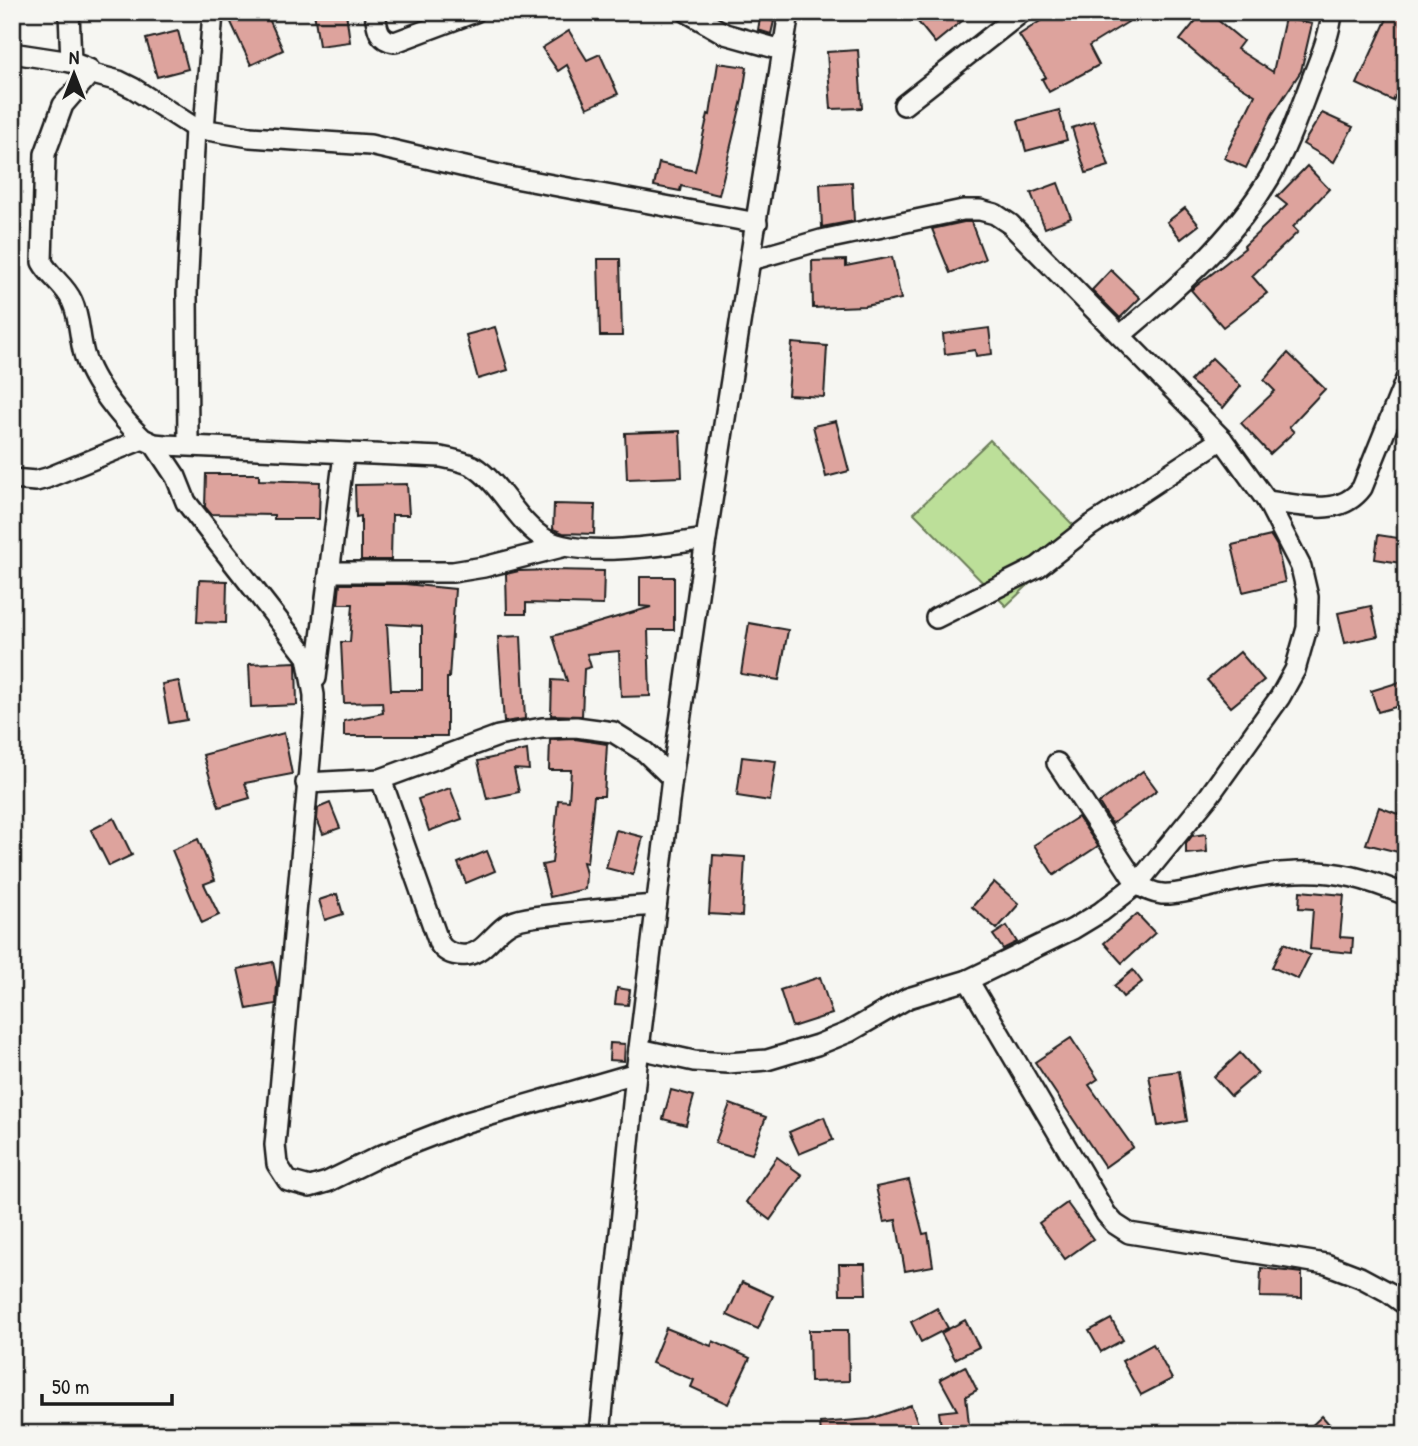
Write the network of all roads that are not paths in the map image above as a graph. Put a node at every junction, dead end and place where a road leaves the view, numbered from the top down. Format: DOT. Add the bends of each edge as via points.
graph roads {
  1 [pos="69,12"];
  2 [pos="213,12"];
  3 [pos="375,12"];
  4 [pos="475,12"];
  5 [pos="687,12"];
  6 [pos="789,12"];
  7 [pos="1022,12"];
  8 [pos="1332,12"];
  9 [pos="782,50"];
  10 [pos="12,53"];
  11 [pos="71,62"];
  12 [pos="89,73"];
  13 [pos="904,105"];
  14 [pos="200,129"];
  15 [pos="757,223"];
  16 [pos="751,260"];
  17 [pos="1121,335"];
  18 [pos="1406,379"];
  19 [pos="1222,439"];
  20 [pos="149,442"];
  21 [pos="188,444"];
  22 [pos="344,454"];
  23 [pos="12,479"];
  24 [pos="1267,501"];
  25 [pos="706,539"];
  26 [pos="562,547"];
  27 [pos="331,572"];
  28 [pos="936,618"];
  29 [pos="314,695"];
  30 [pos="1057,763"];
  31 [pos="672,778"];
  32 [pos="381,779"];
  33 [pos="306,783"];
  34 [pos="1137,884"];
  35 [pos="1406,895"];
  36 [pos="656,905"];
  37 [pos="968,980"];
  38 [pos="639,1049"];
  39 [pos="636,1073"];
  40 [pos="1406,1305"];
  41 [pos="600,1434"];
  1 -- 11 [label="street"];
  2 -- 14 [label="street"];
  3 -- 4 [label="street" via="379,34 395,42"];
  5 -- 9 [label="street" via="725,34"];
  6 -- 9 [label="street"];
  7 -- 13 [label="street"];
  8 -- 17 [label="street" via="1312,80 1270,176 1216,250"];
  9 -- 15 [label="street"];
  10 -- 11 [label="street"];
  11 -- 12 [label="street" via="86,66"];
  12 -- 14 [label="street" via="133,88"];
  12 -- 20 [label="street" via="63,105 45,154 42,262 71,297 89,370"];
  14 -- 15 [label="street" via="370,145 504,176"];
  14 -- 21 [label="street" via="187,293"];
  15 -- 16 [label="street"];
  16 -- 17 [label="street" via="911,220 979,210 1010,224"];
  16 -- 25 [label="street"];
  17 -- 19 [label="street"];
  18 -- 24 [label="street" via="1354,500 1326,508"];
  19 -- 24 [label="street"];
  19 -- 28 [label="street" via="1090,526 1038,567"];
  20 -- 21 [label="street"];
  20 -- 23 [label="street" via="36,481"];
  20 -- 29 [label="street" via="176,477 186,502 307,657"];
  21 -- 22 [label="street"];
  22 -- 26 [label="street" via="441,457 472,466 534,531"];
  22 -- 27 [label="street"];
  24 -- 34 [label="street" via="1301,567 1308,597 1307,628 1295,670 1209,796"];
  25 -- 26 [label="street" via="634,548"];
  25 -- 31 [label="street"];
  26 -- 27 [label="street" via="453,572"];
  27 -- 29 [label="street"];
  29 -- 33 [label="street"];
  30 -- 34 [label="street"];
  31 -- 32 [label="street" via="645,752 613,732 542,727 498,736"];
  31 -- 36 [label="street"];
  32 -- 33 [label="street"];
  32 -- 36 [label="street" via="439,943 452,954 475,952 502,926 516,920"];
  33 -- 39 [label="street" via="275,1145 277,1164 288,1181 310,1187 327,1182 467,1122"];
  34 -- 35 [label="street" via="1162,894 1264,876 1343,873"];
  34 -- 37 [label="street" via="1073,929"];
  36 -- 38 [label="street"];
  37 -- 38 [label="street" via="908,998 849,1031 767,1060 694,1061"];
  37 -- 40 [label="street" via="1115,1224 1129,1233 1159,1239 1326,1264"];
  38 -- 39 [label="street"];
  39 -- 41 [label="street"];
}
